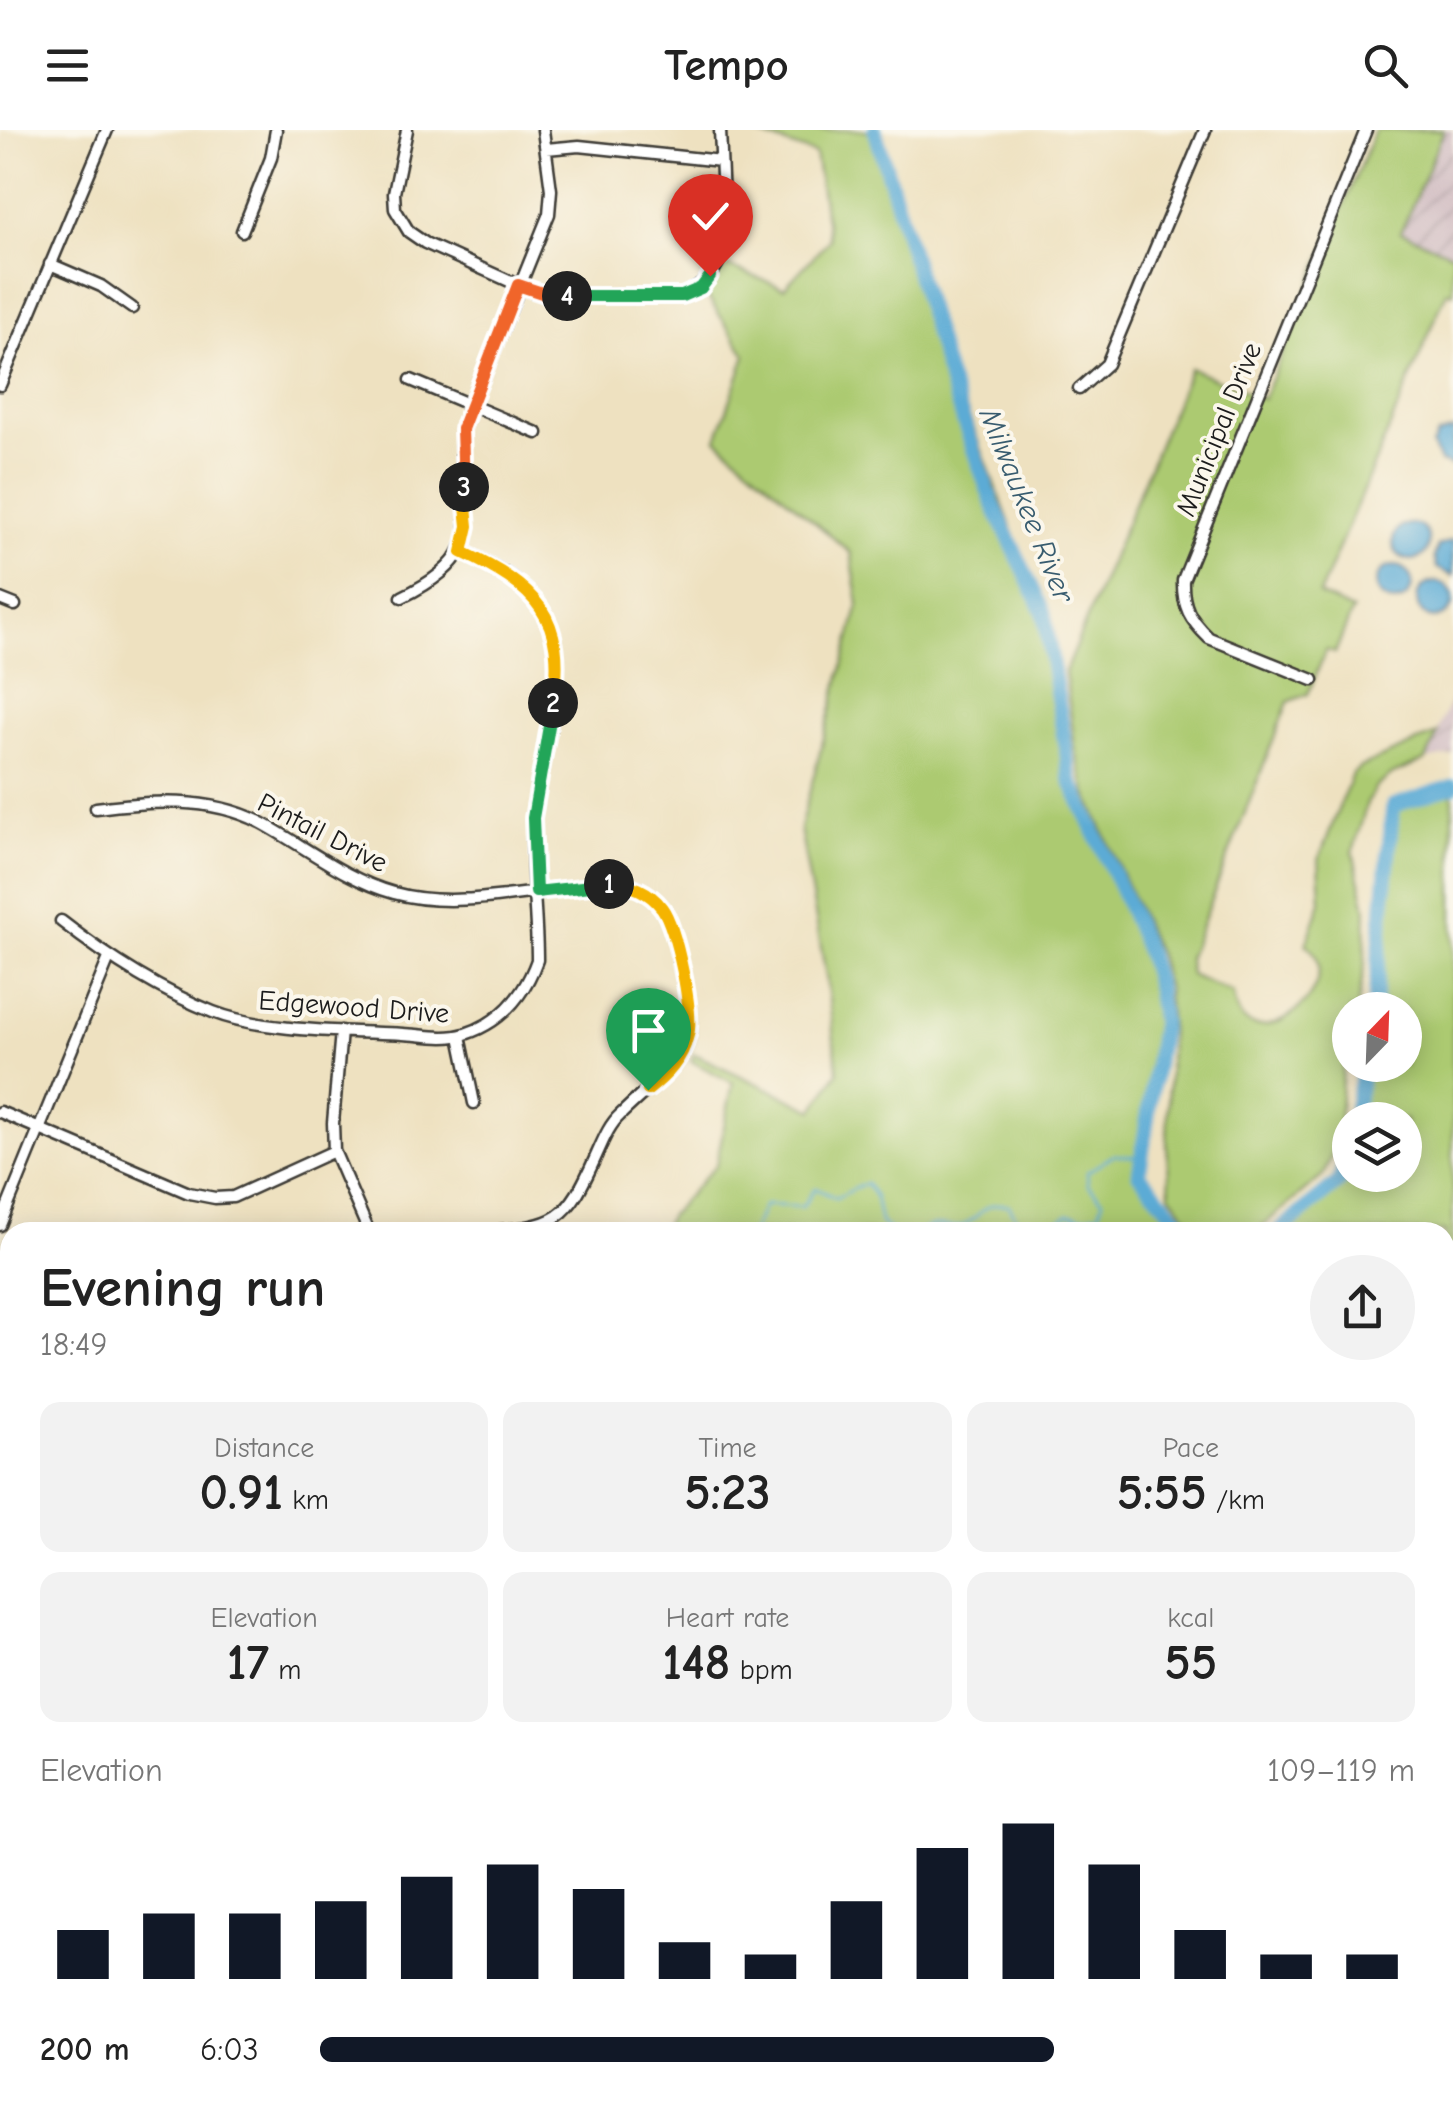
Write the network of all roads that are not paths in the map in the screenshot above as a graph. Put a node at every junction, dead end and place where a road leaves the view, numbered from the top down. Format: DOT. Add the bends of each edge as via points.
graph roads {
  1 [pos="107,130"];
  2 [pos="276,130"];
  3 [pos="408,130"];
  4 [pos="543,130"];
  5 [pos="720,130"];
  6 [pos="1205,130"];
  7 [pos="1366,130"];
  8 [pos="546,148"];
  9 [pos="721,161"];
  10 [pos="242,230"];
  11 [pos="50,264"];
  12 [pos="518,285"];
  13 [pos="132,308"];
  14 [pos="411,380"];
  15 [pos="0,385"];
  16 [pos="1079,389"];
  17 [pos="469,404"];
  18 [pos="538,433"];
  19 [pos="462,552"];
  20 [pos="402,597"];
  21 [pos="0,598"];
  22 [pos="15,604"];
  23 [pos="1314,680"];
  24 [pos="96,808"];
  25 [pos="536,892"];
  26 [pos="61,921"];
  27 [pos="108,958"];
  28 [pos="341,1031"];
  29 [pos="460,1036"];
  30 [pos="474,1102"];
  31 [pos="0,1112"];
  32 [pos="41,1130"];
  33 [pos="334,1151"];
  34 [pos="1,1222"];
  35 [pos="365,1222"];
  36 [pos="552,1222"];
  1 -- 11 [label="street"];
  2 -- 10 [label="street"];
  3 -- 12 [label="street" via="394,193 401,223 425,243"];
  4 -- 8 [label="street"];
  5 -- 9 [label="street"];
  6 -- 16 [label="street" via="1107,364"];
  7 -- 23 [label="street, Municipal Drive" via="1182,580 1186,608 1209,638"];
  8 -- 9 [label="street"];
  8 -- 12 [label="street" via="549,214"];
  9 -- 12 [label="street" via="725,246 701,288 682,296 551,296"];
  11 -- 13 [label="street"];
  11 -- 15 [label="street"];
  12 -- 17 [label="street"];
  14 -- 17 [label="street"];
  17 -- 18 [label="street"];
  17 -- 19 [label="street" via="460,448 468,526"];
  19 -- 20 [label="street" via="446,572"];
  19 -- 25 [label="street, Edgewood Drive" via="517,582 539,603 557,644 557,684 533,818"];
  21 -- 22 [label="street"];
  24 -- 25 [label="street, Pintail Drive" via="200,803 255,820 341,872 394,893 465,898"];
  25 -- 29 [label="street, Edgewood Drive" via="537,960 529,982 509,1010"];
  25 -- 36 [label="street, Pintail Drive" via="620,882 648,893 665,912 690,1000 682,1053 616,1118 570,1208"];
  26 -- 27 [label="street, Edgewood Drive"];
  27 -- 28 [label="street, Edgewood Drive" via="212,1012"];
  27 -- 32 [label="street"];
  28 -- 29 [label="street, Edgewood Drive"];
  28 -- 33 [label="street"];
  29 -- 30 [label="street"];
  31 -- 32 [label="street"];
  32 -- 33 [label="street" via="188,1193 215,1198 246,1192"];
  32 -- 34 [label="street"];
  33 -- 35 [label="street"];
}
